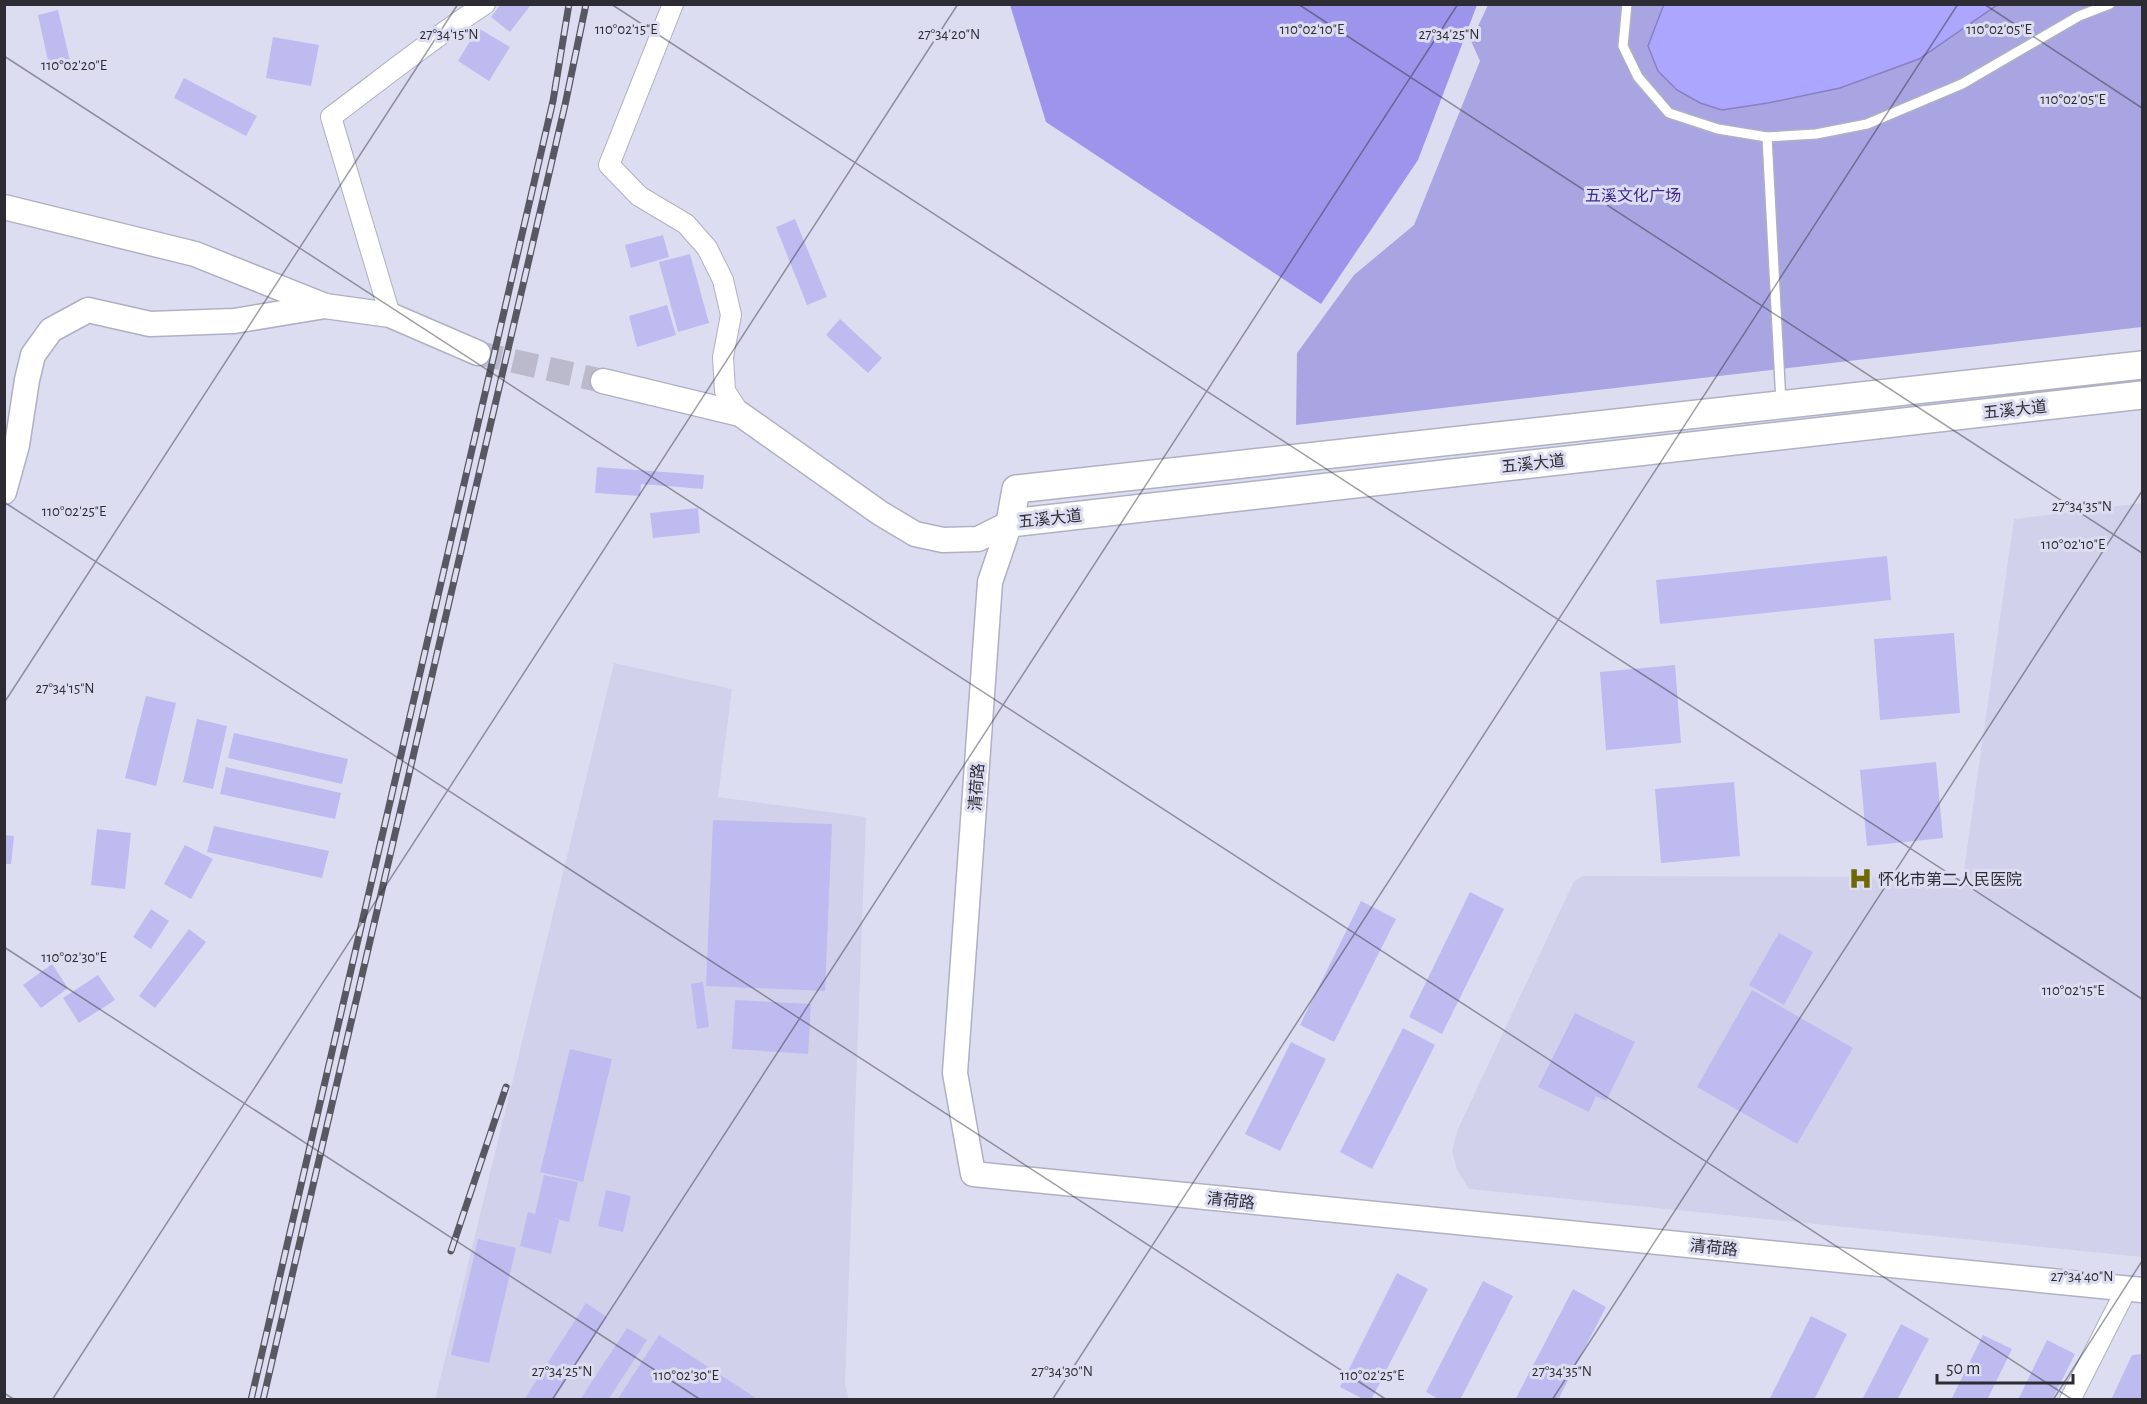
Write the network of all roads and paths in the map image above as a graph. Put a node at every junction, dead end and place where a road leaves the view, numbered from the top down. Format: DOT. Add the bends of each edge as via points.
graph roads {
  1 [pos="485,4"];
  2 [pos="673,4"];
  3 [pos="1627,4"];
  4 [pos="2110,4"];
  5 [pos="1767,137"];
  6 [pos="4,207"];
  7 [pos="325,306"];
  8 [pos="390,315"];
  9 [pos="478,353"];
  10 [pos="2142,365"];
  11 [pos="603,381"];
  12 [pos="2142,394"];
  13 [pos="1781,405"];
  14 [pos="740,414"];
  15 [pos="4,492"];
  16 [pos="1010,522"];
  17 [pos="2135,1289"];
  18 [pos="2070,1400"];
  1 -- 8 [label="street" via="330,117"];
  2 -- 14 [label="street" via="609,165 639,196 686,224 708,248 723,280 731,315 723,357 725,391"];
  3 -- 5 [label="lane" via="1623,46 1638,77 1669,113 1718,129"];
  4 -- 5 [label="lane" via="2079,16 1962,84 1867,124 1816,135"];
  5 -- 13 [label="lane"];
  6 -- 7 [label="street" via="195,254"];
  7 -- 8 [label="street"];
  7 -- 15 [label="street" via="234,321 150,324 88,310 51,330 33,355"];
  8 -- 9 [label="street"];
  10 -- 13 [label="main road, 五溪大道"];
  11 -- 14 [label="street"];
  12 -- 16 [label="main road, 五溪大道"];
  13 -- 16 [label="main road, 五溪大道" via="1016,489"];
  14 -- 16 [label="street" via="915,534 943,540 978,539"];
  16 -- 17 [label="street, 清荷路" via="990,582 955,1073 973,1174"];
  17 -- 18 [label="street"];
}
